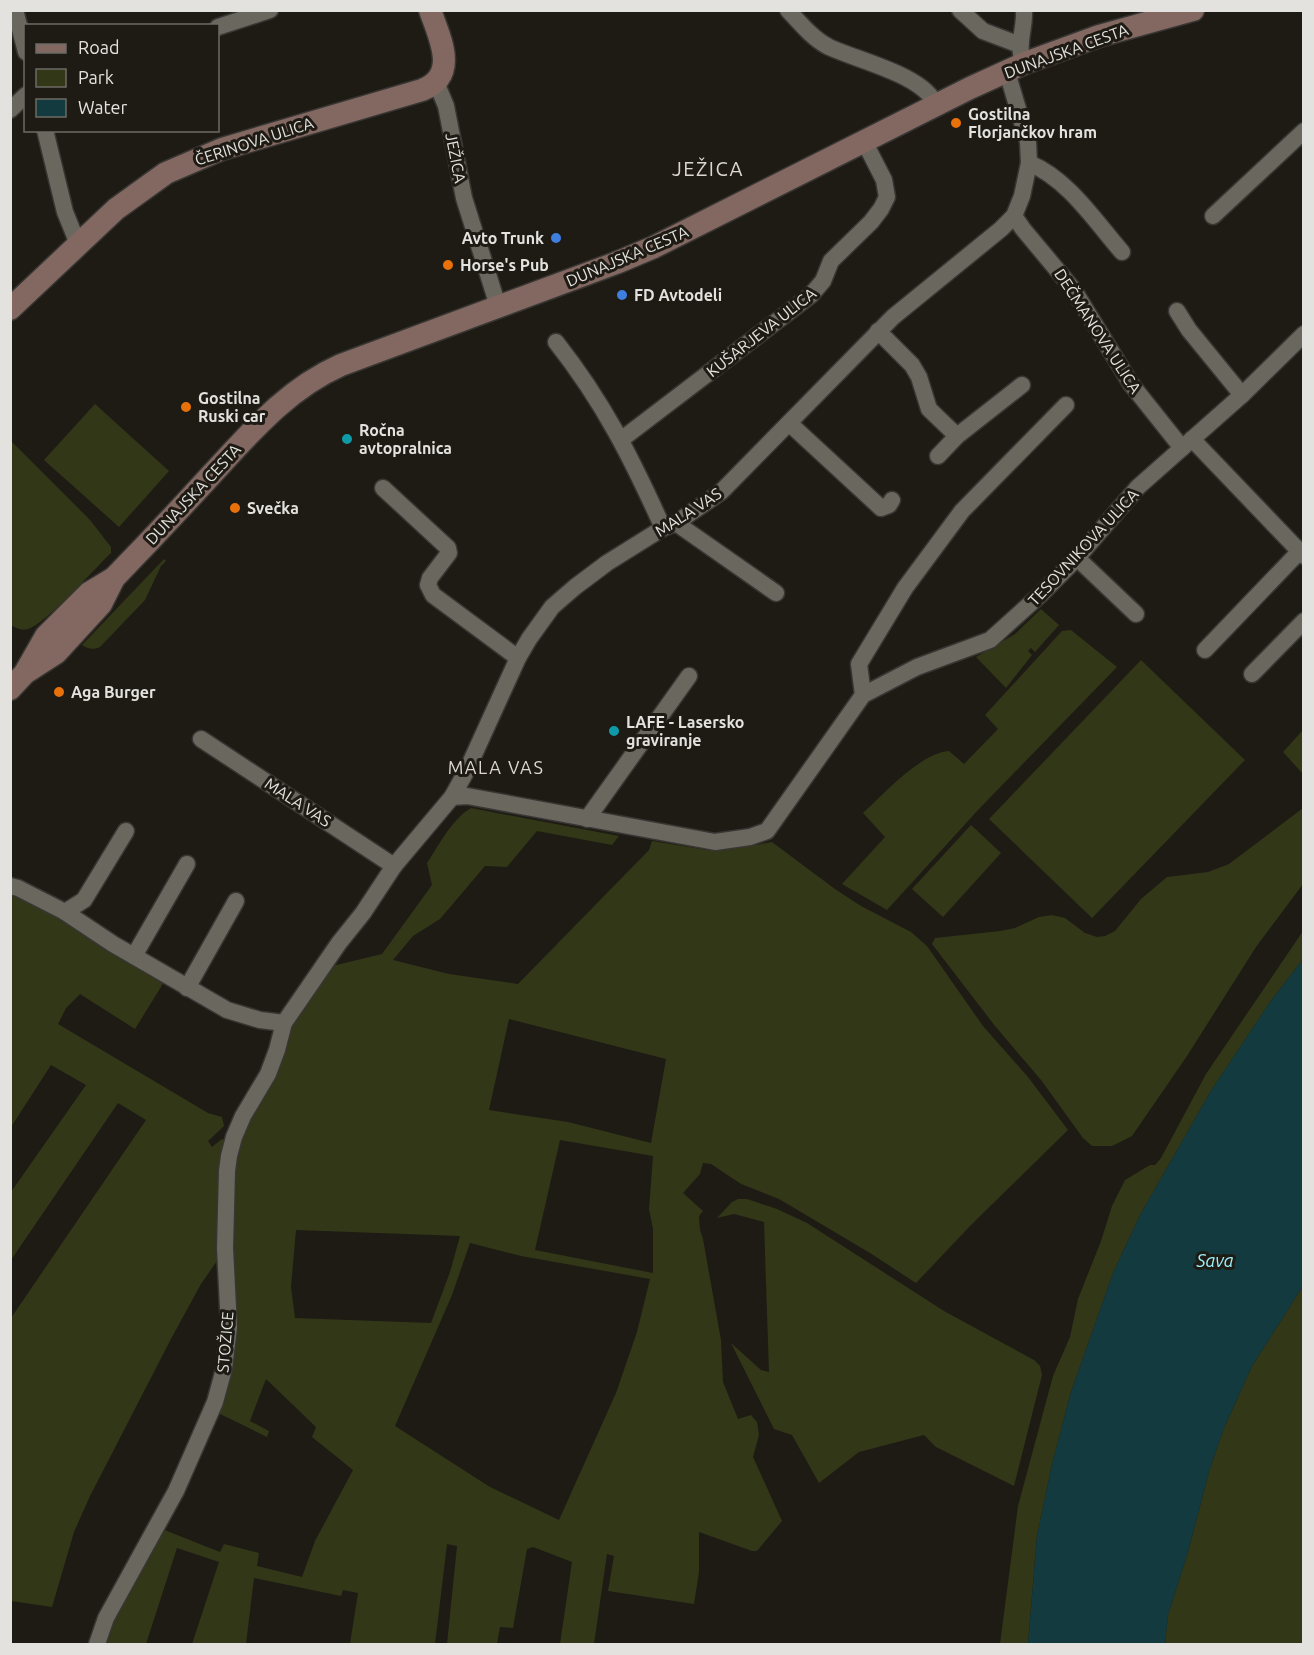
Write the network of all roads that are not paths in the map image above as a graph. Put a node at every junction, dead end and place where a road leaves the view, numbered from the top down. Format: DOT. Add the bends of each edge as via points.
graph roads {
  1 [pos="15,10"];
  2 [pos="270,10"];
  3 [pos="430,10"];
  4 [pos="788,10"];
  5 [pos="960,10"];
  6 [pos="1024,10"];
  7 [pos="1193,10"];
  8 [pos="219,27"];
  9 [pos="24,44"];
  10 [pos="1017,60"];
  11 [pos="436,82"];
  12 [pos="24,97"];
  13 [pos="936,105"];
  14 [pos="10,110"];
  15 [pos="45,132"];
  16 [pos="1304,132"];
  17 [pos="864,141"];
  18 [pos="1029,163"];
  19 [pos="1014,216"];
  20 [pos="1214,216"];
  21 [pos="78,244"];
  22 [pos="1122,252"];
  23 [pos="498,306"];
  24 [pos="10,309"];
  25 [pos="1177,311"];
  26 [pos="878,332"];
  27 [pos="1304,334"];
  28 [pos="556,342"];
  29 [pos="1022,385"];
  30 [pos="1242,395"];
  31 [pos="1066,405"];
  32 [pos="789,423"];
  33 [pos="957,436"];
  34 [pos="622,440"];
  35 [pos="1187,444"];
  36 [pos="938,456"];
  37 [pos="383,488"];
  38 [pos="892,500"];
  39 [pos="669,526"];
  40 [pos="1301,554"];
  41 [pos="1077,558"];
  42 [pos="776,593"];
  43 [pos="1136,614"];
  44 [pos="1304,621"];
  45 [pos="1204,650"];
  46 [pos="518,658"];
  47 [pos="16,673"];
  48 [pos="1252,674"];
  49 [pos="689,676"];
  50 [pos="863,695"];
  51 [pos="201,739"];
  52 [pos="452,797"];
  53 [pos="587,819"];
  54 [pos="126,831"];
  55 [pos="187,864"];
  56 [pos="394,866"];
  57 [pos="10,886"];
  58 [pos="236,901"];
  59 [pos="65,912"];
  60 [pos="134,956"];
  61 [pos="187,988"];
  62 [pos="284,1023"];
  63 [pos="97,1644"];
  1 -- 9 [label="street"];
  2 -- 8 [label="street"];
  3 -- 11 [label="main road" via="444,56"];
  4 -- 13 [label="street" via="827,46 910,80 932,96"];
  5 -- 10 [label="street"];
  6 -- 10 [label="street" via="1025,25"];
  7 -- 10 [label="main road, DUNAJSKA CESTA"];
  10 -- 13 [label="main road, DUNAJSKA CESTA"];
  10 -- 18 [label="street, MALA VAS"];
  11 -- 21 [label="main road, ČERINOVA ULICA" via="422,90 187,162 125,200"];
  11 -- 23 [label="street, JEŽICA" via="446,106 464,198"];
  12 -- 14 [label="street"];
  13 -- 17 [label="main road, DUNAJSKA CESTA"];
  15 -- 21 [label="street" via="65,212"];
  16 -- 20 [label="street"];
  17 -- 23 [label="main road, DUNAJSKA CESTA" via="654,247"];
  17 -- 34 [label="street, KUŠARJEVA ULICA" via="884,180 887,197 871,222 831,261 823,281 811,295"];
  18 -- 19 [label="street, MALA VAS"];
  18 -- 22 [label="street" via="1042,168 1068,190"];
  19 -- 26 [label="street, MALA VAS"];
  19 -- 35 [label="street, DEČMANOVA ULICA" via="1073,289 1131,384"];
  21 -- 24 [label="main road, ČERINOVA ULICA"];
  23 -- 47 [label="main road, DUNAJSKA CESTA" via="341,365 297,390 257,426 114,578 89,592"];
  25 -- 30 [label="street"];
  26 -- 32 [label="street, MALA VAS"];
  26 -- 33 [label="street" via="912,364 929,409"];
  27 -- 30 [label="street, TESOVNIKOVA ULICA"];
  28 -- 34 [label="street"];
  29 -- 33 [label="street"];
  30 -- 35 [label="street, TESOVNIKOVA ULICA"];
  31 -- 50 [label="street" via="962,511 905,588 859,664"];
  32 -- 38 [label="street" via="881,508"];
  32 -- 39 [label="street, MALA VAS" via="721,492"];
  33 -- 36 [label="street"];
  34 -- 39 [label="street"];
  35 -- 40 [label="street"];
  35 -- 41 [label="street, TESOVNIKOVA ULICA" via="1132,493"];
  37 -- 46 [label="street" via="448,548 449,553 430,578 428,585 434,595"];
  39 -- 42 [label="street"];
  39 -- 46 [label="street, MALA VAS" via="607,563 552,607"];
  40 -- 45 [label="street"];
  41 -- 43 [label="street"];
  41 -- 50 [label="street, TESOVNIKOVA ULICA" via="990,640 917,667"];
  44 -- 48 [label="street"];
  46 -- 52 [label="street, MALA VAS"];
  49 -- 53 [label="street"];
  50 -- 53 [label="street, TESOVNIKOVA ULICA" via="767,831 715,842"];
  51 -- 56 [label="street, MALA VAS"];
  52 -- 53 [label="street, TESOVNIKOVA ULICA" via="467,796"];
  52 -- 56 [label="street, MALA VAS"];
  54 -- 59 [label="street" via="84,900"];
  55 -- 60 [label="street"];
  56 -- 62 [label="street, MALA VAS"];
  57 -- 59 [label="street"];
  58 -- 61 [label="street"];
  59 -- 60 [label="street"];
  60 -- 61 [label="street"];
  61 -- 62 [label="street" via="227,1010"];
  62 -- 63 [label="street, STOŽICE" via="278,1050 243,1116 229,1156 225,1248 229,1327 215,1402 176,1491 111,1609"];
}
